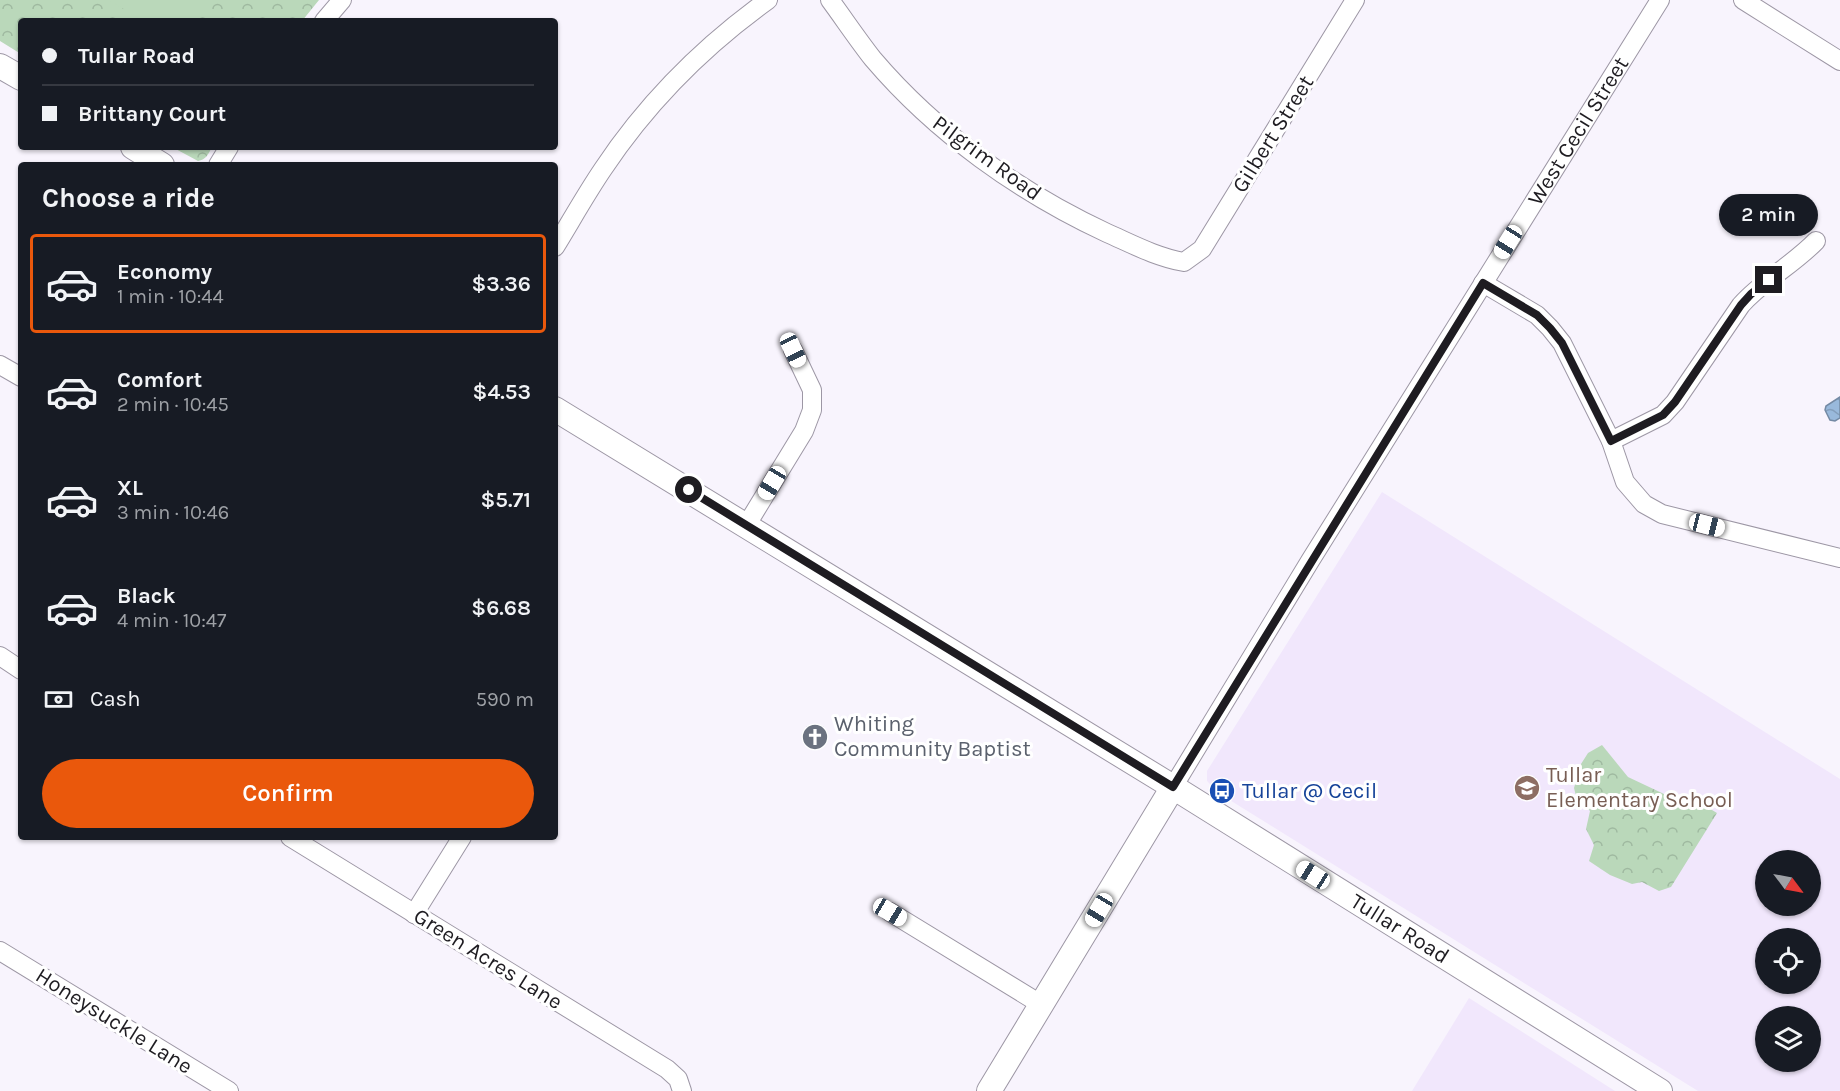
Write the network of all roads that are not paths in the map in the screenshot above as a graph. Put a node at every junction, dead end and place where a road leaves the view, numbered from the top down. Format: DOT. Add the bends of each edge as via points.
graph roads {
  1 [pos="342,0"];
  2 [pos="768,0"];
  3 [pos="830,0"];
  4 [pos="1356,0"];
  5 [pos="1660,0"];
  6 [pos="1743,0"];
  7 [pos="327,18"];
  8 [pos="1840,61"];
  9 [pos="0,66"];
  10 [pos="18,76"];
  11 [pos="138,150"];
  12 [pos="157,162"];
  13 [pos="1816,241"];
  14 [pos="558,242"];
  15 [pos="1184,262"];
  16 [pos="1483,283"];
  17 [pos="793,350"];
  18 [pos="558,411"];
  19 [pos="1611,441"];
  20 [pos="746,525"];
  21 [pos="1840,558"];
  22 [pos="0,656"];
  23 [pos="18,668"];
  24 [pos="1173,787"];
  25 [pos="295,840"];
  26 [pos="460,840"];
  27 [pos="890,912"];
  28 [pos="414,914"];
  29 [pos="0,951"];
  30 [pos="1042,1005"];
  31 [pos="681,1089"];
  32 [pos="228,1091"];
  33 [pos="990,1091"];
  34 [pos="1660,1091"];
  1 -- 7 [label="street"];
  2 -- 14 [label="street" via="692,62 656,102 603,168"];
  3 -- 15 [label="street, Pilgrim Road" via="873,58 916,105 1014,182 1068,215 1142,249"];
  4 -- 15 [label="street, Gilbert Street" via="1202,249"];
  5 -- 16 [label="street, West Cecil Street"];
  6 -- 8 [label="street"];
  9 -- 10 [label="main road"];
  11 -- 12 [label="main road"];
  13 -- 19 [label="street" via="1741,305 1689,384 1663,415"];
  16 -- 19 [label="street" via="1537,315 1550,328 1562,343"];
  16 -- 24 [label="street, West Cecil Street"];
  17 -- 20 [label="street" via="812,390 812,411 804,431"];
  18 -- 20 [label="main road, Tullar Road"];
  19 -- 21 [label="street" via="1625,482 1644,504 1662,514"];
  20 -- 24 [label="main road, Tullar Road"];
  22 -- 23 [label="street"];
  24 -- 30 [label="main road, West Cecil Street"];
  24 -- 34 [label="main road, Tullar Road"];
  25 -- 28 [label="street, Green Acres Lane"];
  26 -- 28 [label="street"];
  27 -- 30 [label="street"];
  28 -- 31 [label="street, Green Acres Lane" via="667,1070 678,1079"];
  29 -- 32 [label="street, Honeysuckle Lane"];
  30 -- 33 [label="main road, West Cecil Street"];
}
